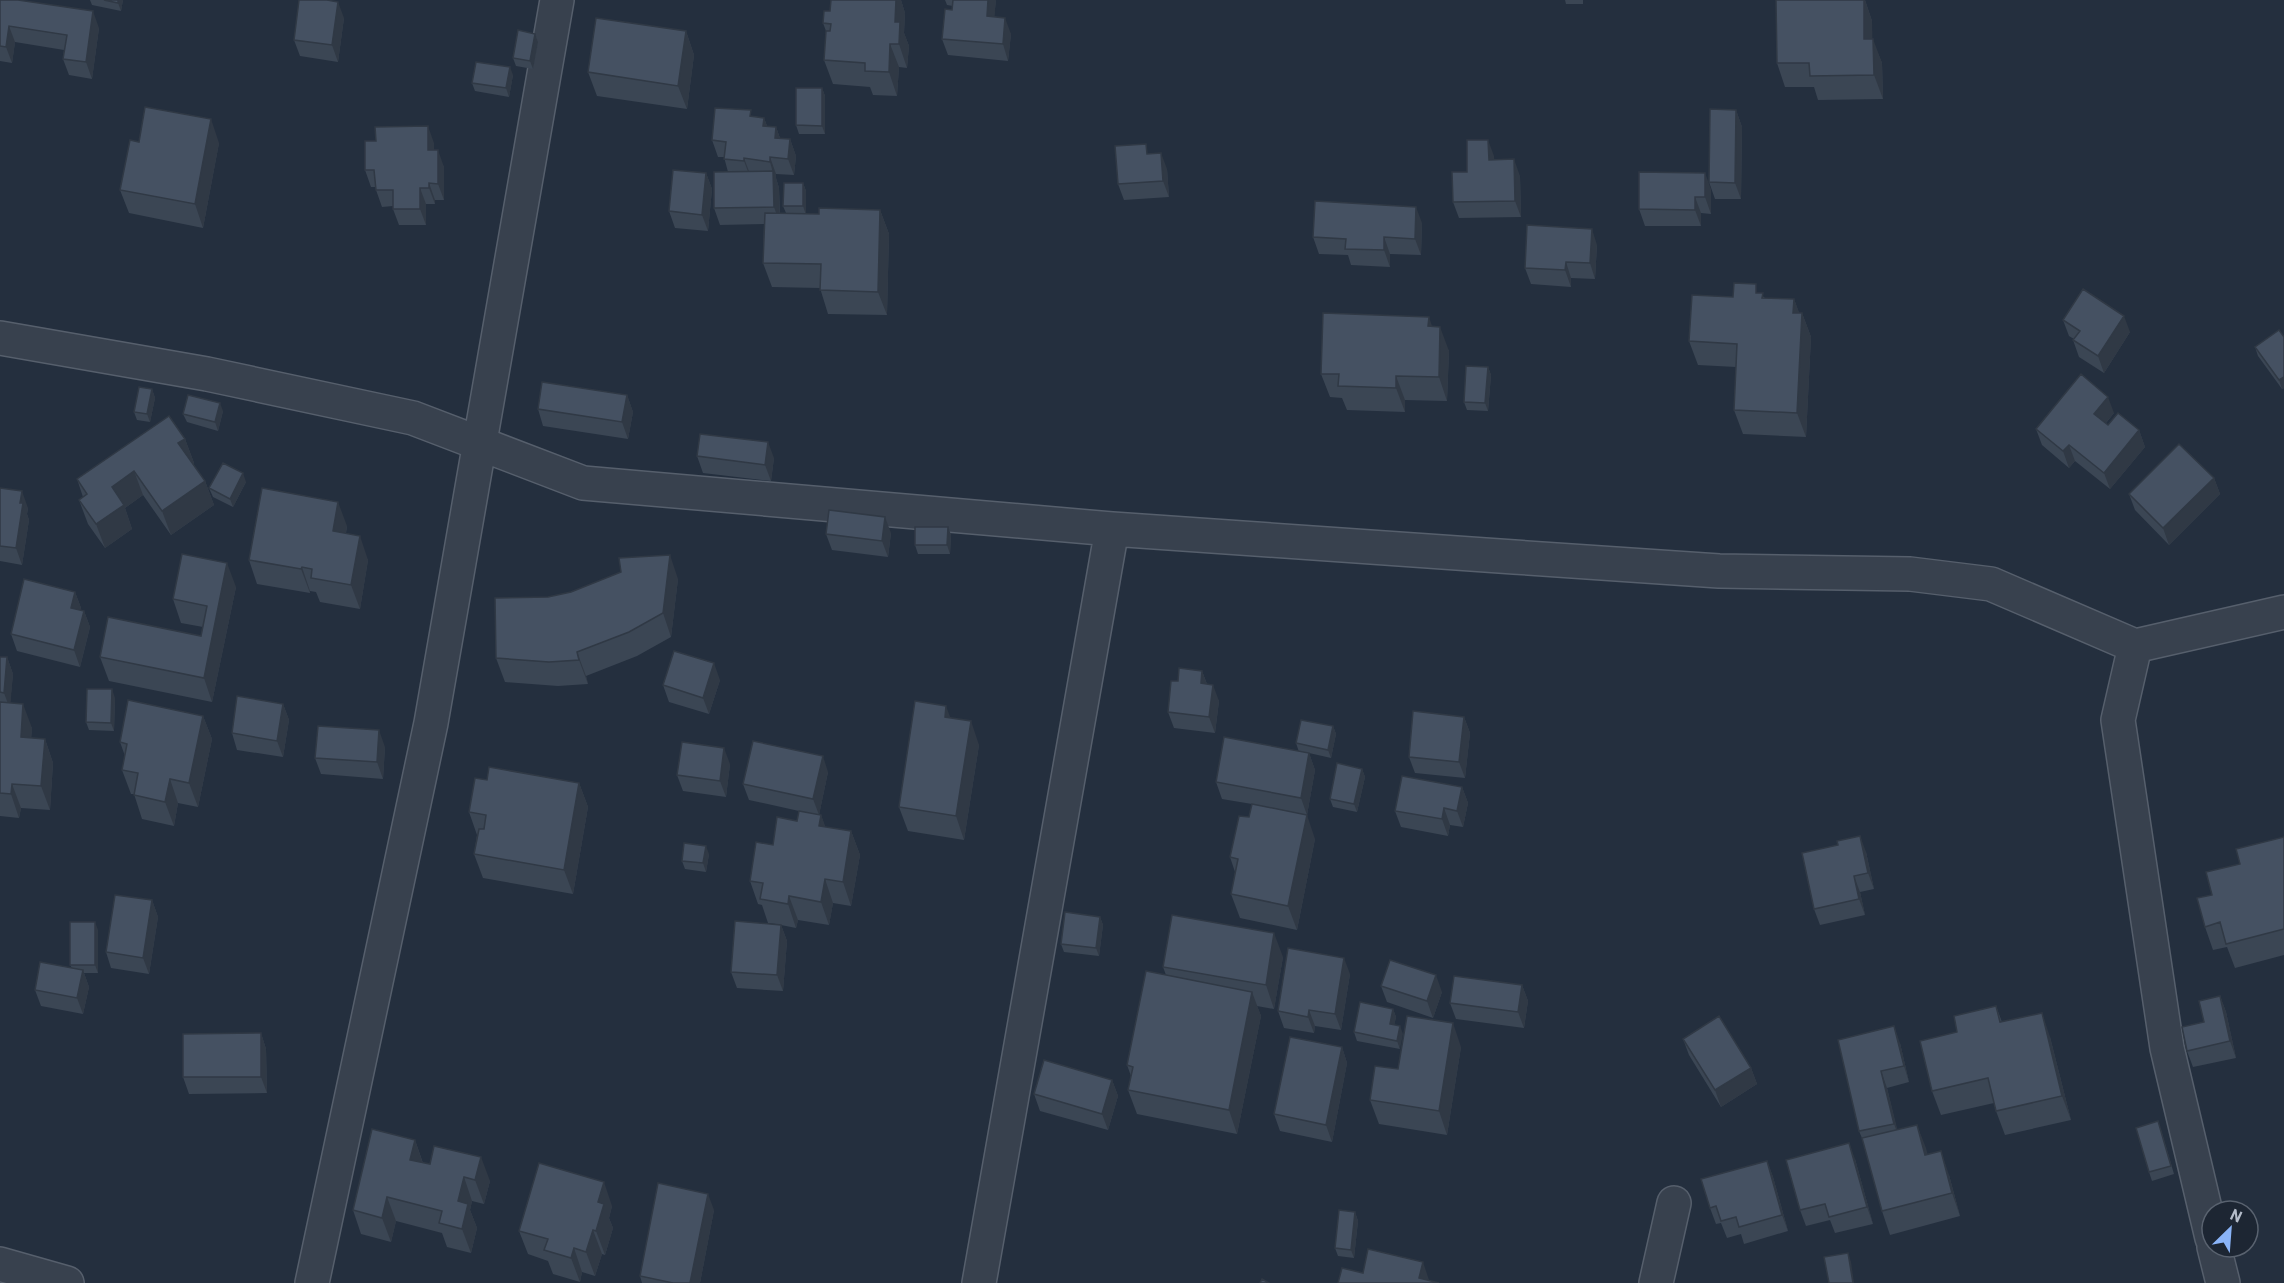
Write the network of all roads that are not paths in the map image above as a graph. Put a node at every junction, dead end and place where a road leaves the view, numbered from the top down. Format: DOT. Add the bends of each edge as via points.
graph roads {
  1 [pos="557,0"];
  2 [pos="0,338"];
  3 [pos="479,444"];
  4 [pos="1112,529"];
  5 [pos="2284,612"];
  6 [pos="2135,646"];
  7 [pos="2203,1199"];
  8 [pos="1674,1203"];
  9 [pos="2217,1259"];
  10 [pos="0,1264"];
  11 [pos="67,1283"];
  12 [pos="312,1283"];
  13 [pos="979,1283"];
  14 [pos="1656,1283"];
  15 [pos="2223,1283"];
  1 -- 3 [label="street"];
  2 -- 3 [label="street" via="207,374 413,418"];
  3 -- 4 [label="street" via="583,483"];
  3 -- 12 [label="street" via="431,723"];
  4 -- 6 [label="street" via="1719,571 1910,574 1991,584"];
  4 -- 13 [label="street"];
  5 -- 6 [label="street"];
  6 -- 7 [label="street" via="2118,720 2167,1047"];
  8 -- 14 [label="street"];
  9 -- 15 [label="street"];
  10 -- 11 [label="street"];
}
